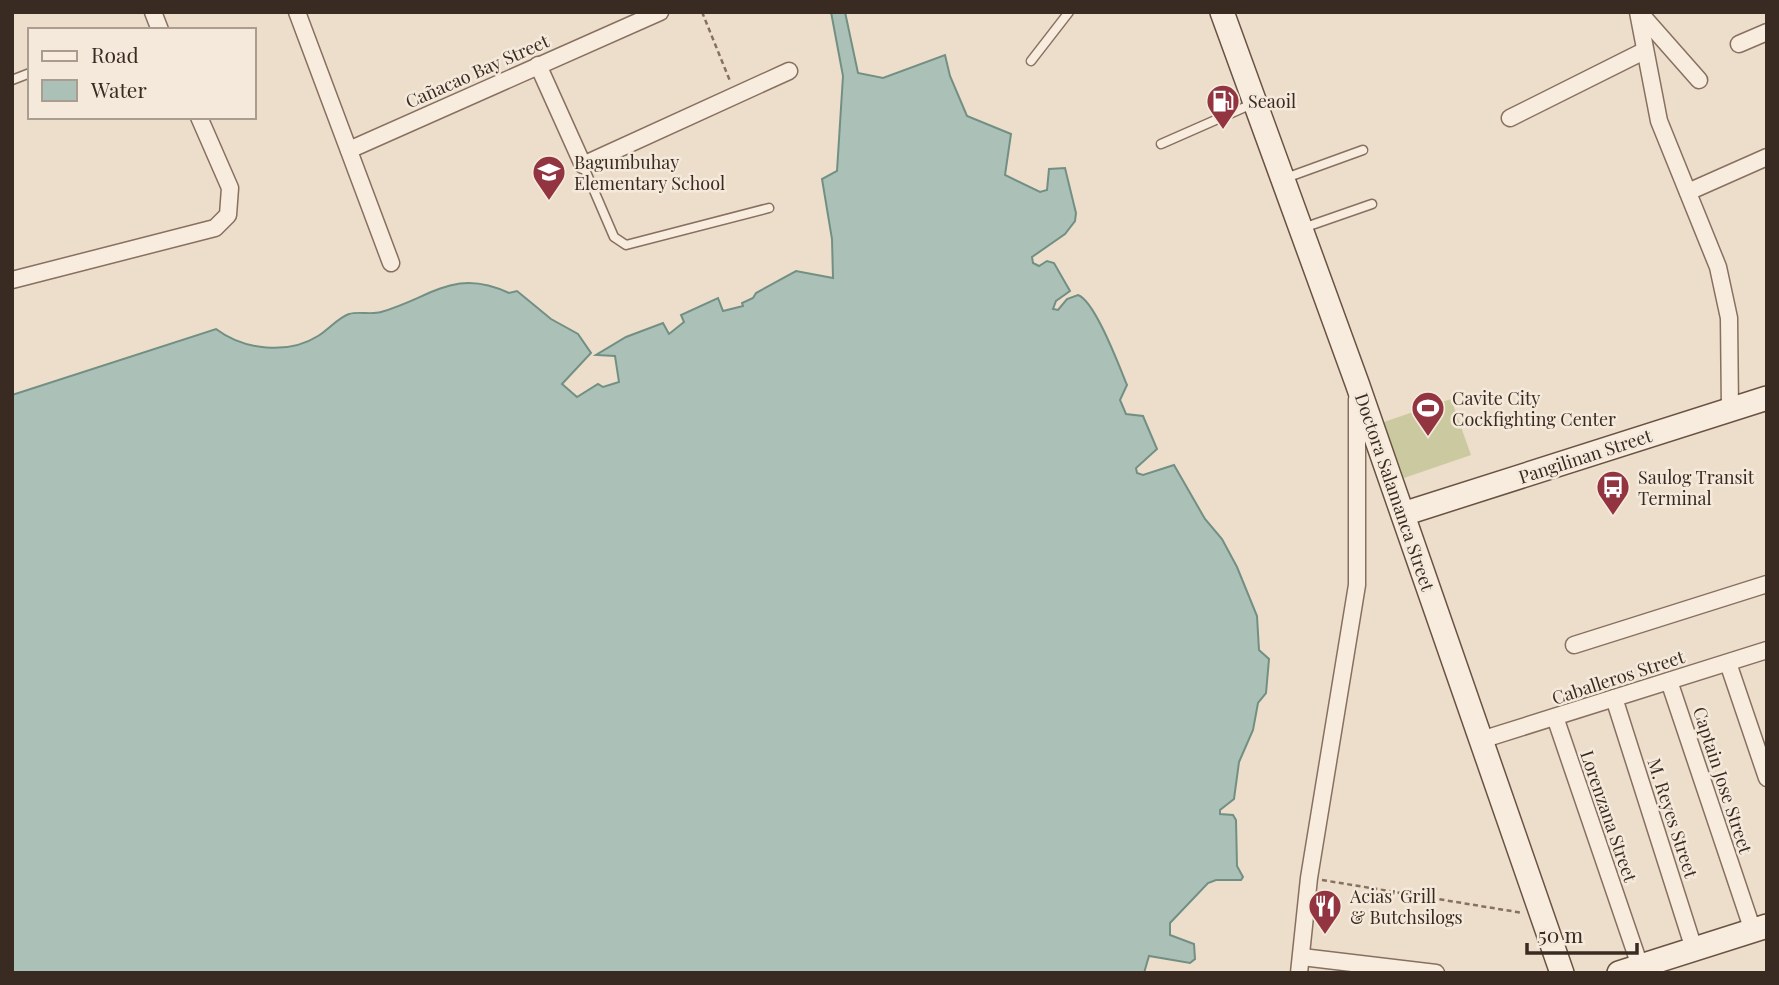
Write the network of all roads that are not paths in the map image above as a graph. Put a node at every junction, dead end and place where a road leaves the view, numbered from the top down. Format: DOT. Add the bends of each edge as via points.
graph roads {
  1 [pos="297,12"];
  2 [pos="660,12"];
  3 [pos="1069,12"];
  4 [pos="1222,12"];
  5 [pos="1638,12"];
  6 [pos="1767,32"];
  7 [pos="1739,44"];
  8 [pos="1644,51"];
  9 [pos="1031,61"];
  10 [pos="538,65"];
  11 [pos="789,71"];
  12 [pos="1699,80"];
  13 [pos="1255,103"];
  14 [pos="1510,118"];
  15 [pos="200,119"];
  16 [pos="1161,144"];
  17 [pos="349,150"];
  18 [pos="1363,150"];
  19 [pos="1767,157"];
  20 [pos="583,165"];
  21 [pos="1282,179"];
  22 [pos="1688,192"];
  23 [pos="1372,204"];
  24 [pos="769,208"];
  25 [pos="1301,229"];
  26 [pos="391,262"];
  27 [pos="12,280"];
  28 [pos="1357,383"];
  29 [pos="1767,398"];
  30 [pos="1730,410"];
  31 [pos="1403,514"];
  32 [pos="1767,584"];
  33 [pos="1574,645"];
  34 [pos="1767,650"];
  35 [pos="1728,663"];
  36 [pos="1670,681"];
  37 [pos="1614,698"];
  38 [pos="1555,717"];
  39 [pos="1481,740"];
  40 [pos="1767,778"];
  41 [pos="1760,929"];
  42 [pos="1694,949"];
  43 [pos="1301,965"];
  44 [pos="1630,970"];
  45 [pos="1428,972"];
  46 [pos="1562,973"];
  1 -- 17 [label="street"];
  2 -- 10 [label="street, Cañacao Bay Street"];
  3 -- 9 [label="lane"];
  4 -- 13 [label="main road, Doctora Salamanca Street"];
  5 -- 8 [label="street"];
  5 -- 12 [label="street"];
  6 -- 7 [label="street"];
  8 -- 14 [label="street"];
  8 -- 22 [label="street" via="1659,121"];
  10 -- 17 [label="street, Cañacao Bay Street"];
  10 -- 20 [label="street"];
  11 -- 20 [label="street"];
  13 -- 16 [label="lane"];
  13 -- 21 [label="main road, Doctora Salamanca Street"];
  15 -- 27 [label="street" via="230,188 228,215 215,228"];
  17 -- 26 [label="street"];
  18 -- 21 [label="lane"];
  19 -- 22 [label="street"];
  20 -- 24 [label="lane" via="614,237 626,245"];
  21 -- 25 [label="main road, Doctora Salamanca Street"];
  22 -- 30 [label="street" via="1718,267 1729,318"];
  23 -- 25 [label="lane"];
  25 -- 28 [label="main road, Doctora Salamanca Street"];
  28 -- 31 [label="main road, Doctora Salamanca Street"];
  28 -- 43 [label="street" via="1357,585 1309,878"];
  29 -- 30 [label="main road, Pangilinan Street"];
  30 -- 31 [label="main road, Pangilinan Street"];
  31 -- 39 [label="main road, Doctora Salamanca Street"];
  32 -- 33 [label="street"];
  34 -- 35 [label="street, Caballeros Street"];
  35 -- 36 [label="street, Caballeros Street"];
  35 -- 40 [label="street"];
  36 -- 37 [label="street, Caballeros Street"];
  36 -- 41 [label="street, Captain Jose Street"];
  37 -- 38 [label="street, Caballeros Street"];
  37 -- 42 [label="street, M. Reyes Street"];
  38 -- 39 [label="street, Caballeros Street"];
  38 -- 44 [label="street, Lorenzana Street"];
  39 -- 46 [label="main road, Doctora Salamanca Street"];
  41 -- 42 [label="main road"];
  42 -- 44 [label="main road"];
  43 -- 45 [label="street"];
}
